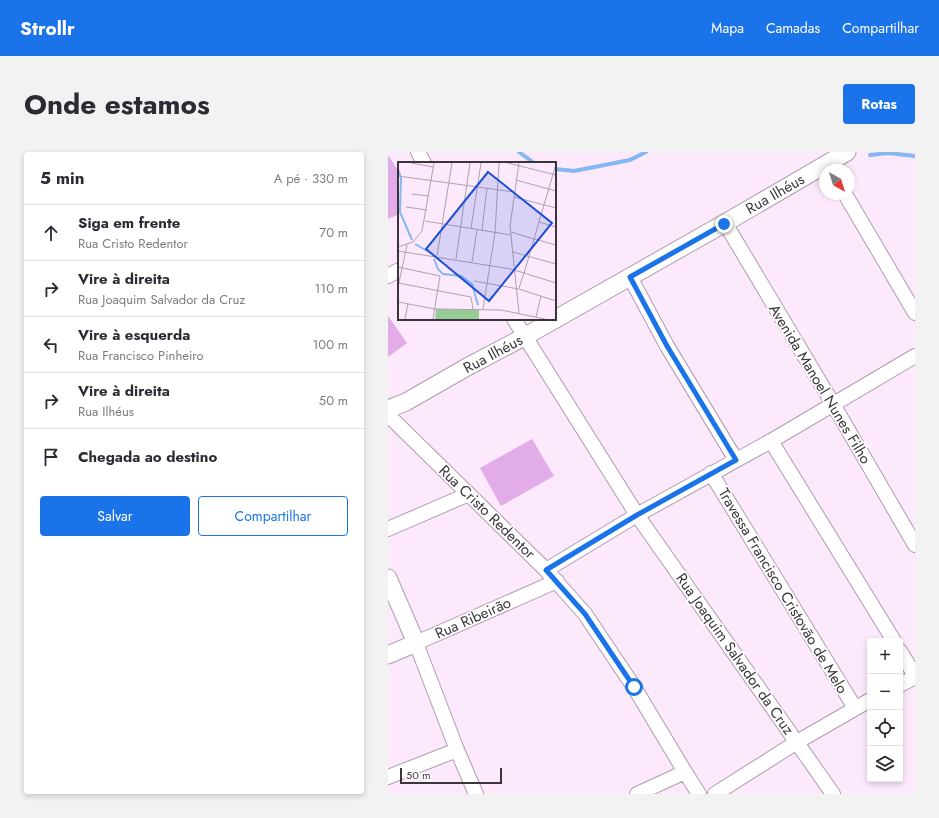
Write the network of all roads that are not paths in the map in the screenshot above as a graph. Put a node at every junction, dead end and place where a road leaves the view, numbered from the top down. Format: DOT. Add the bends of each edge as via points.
graph roads {
  1 [pos="418,152"];
  2 [pos="847,152"];
  3 [pos="423,162"];
  4 [pos="833,164"];
  5 [pos="819,173"];
  6 [pos="849,200"];
  7 [pos="724,224"];
  8 [pos="398,271"];
  9 [pos="388,276"];
  10 [pos="630,277"];
  11 [pos="915,313"];
  12 [pos="556,319"];
  13 [pos="515,320"];
  14 [pos="554,320"];
  15 [pos="524,337"];
  16 [pos="915,356"];
  17 [pos="833,404"];
  18 [pos="388,409"];
  19 [pos="388,414"];
  20 [pos="771,440"];
  21 [pos="736,460"];
  22 [pos="711,473"];
  23 [pos="469,494"];
  24 [pos="637,515"];
  25 [pos="388,529"];
  26 [pos="915,545"];
  27 [pos="546,570"];
  28 [pos="388,578"];
  29 [pos="557,581"];
  30 [pos="892,638"];
  31 [pos="416,643"];
  32 [pos="388,655"];
  33 [pos="903,656"];
  34 [pos="915,676"];
  35 [pos="903,683"];
  36 [pos="867,702"];
  37 [pos="855,708"];
  38 [pos="797,742"];
  39 [pos="457,750"];
  40 [pos="685,772"];
  41 [pos="388,777"];
  42 [pos="476,794"];
  43 [pos="637,794"];
  44 [pos="700,794"];
  45 [pos="715,794"];
  46 [pos="833,794"];
  1 -- 3 [label="street"];
  2 -- 4 [label="main road, Rua Ilhéus"];
  5 -- 7 [label="main road, Rua Ilhéus"];
  6 -- 11 [label="street"];
  7 -- 10 [label="main road, Rua Ilhéus"];
  7 -- 17 [label="street, Avenida Manoel Nunes Filho"];
  8 -- 9 [label="street"];
  10 -- 12 [label="main road, Rua Ilhéus"];
  10 -- 21 [label="street" via="667,346"];
  13 -- 15 [label="street, Rua Joaquim Salvador da Cruz"];
  14 -- 15 [label="main road, Rua Ilhéus"];
  15 -- 18 [label="main road, Rua Ilhéus" via="406,402"];
  15 -- 24 [label="street, Rua Joaquim Salvador da Cruz"];
  16 -- 17 [label="street"];
  17 -- 20 [label="street"];
  17 -- 26 [label="street, Avenida Manoel Nunes Filho"];
  19 -- 23 [label="street, Rua Cristo Redentor"];
  20 -- 21 [label="street"];
  20 -- 30 [label="street"];
  21 -- 22 [label="street"];
  22 -- 24 [label="street"];
  22 -- 37 [label="street, Travessa Francisco Cristovão de Melo"];
  23 -- 25 [label="street"];
  23 -- 27 [label="street, Rua Cristo Redentor"];
  24 -- 27 [label="street"];
  24 -- 38 [label="street, Rua Joaquim Salvador da Cruz"];
  27 -- 29 [label="street, Rua Cristo Redentor"];
  28 -- 31 [label="main road"];
  29 -- 31 [label="street, Rua Ribeirão"];
  29 -- 40 [label="street, Rua Cristo Redentor" via="603,640"];
  31 -- 32 [label="main road, Rua Ribeirão"];
  31 -- 39 [label="street"];
  33 -- 34 [label="street"];
  34 -- 35 [label="street"];
  36 -- 37 [label="street"];
  37 -- 38 [label="street"];
  38 -- 45 [label="street"];
  38 -- 46 [label="street, Rua Joaquim Salvador da Cruz"];
  39 -- 41 [label="street"];
  39 -- 42 [label="street"];
  40 -- 43 [label="street"];
  40 -- 44 [label="street, Rua Cristo Redentor"];
}
